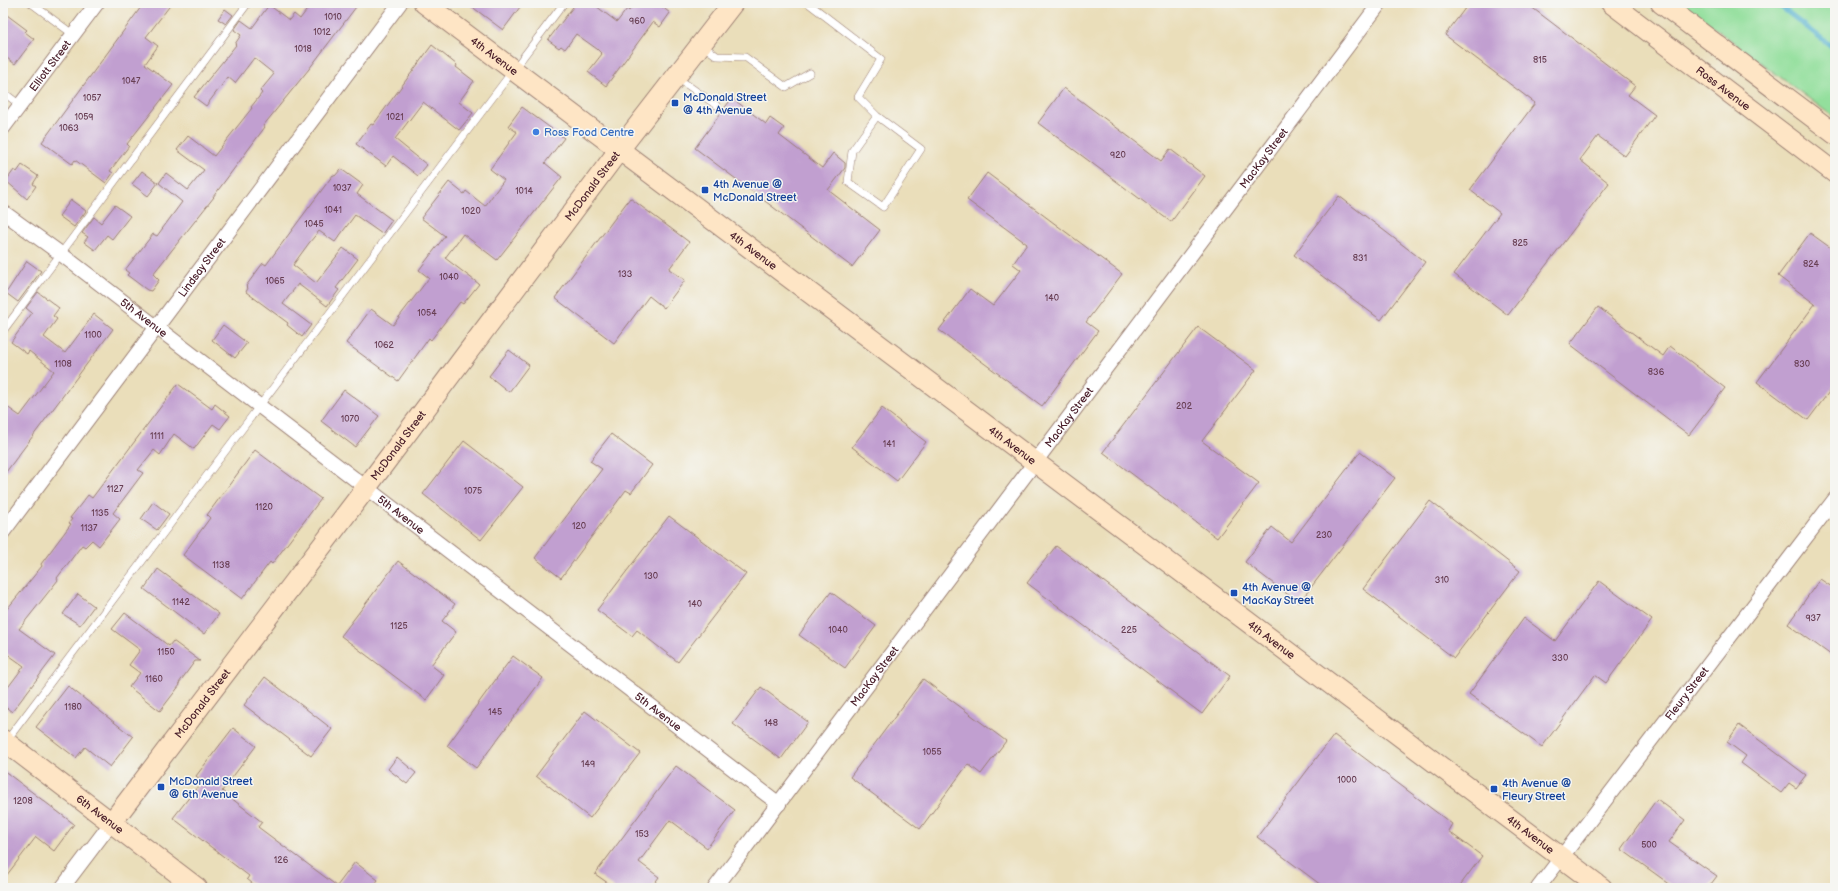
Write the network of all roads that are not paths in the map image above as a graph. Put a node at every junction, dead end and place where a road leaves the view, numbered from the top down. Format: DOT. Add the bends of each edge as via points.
graph roads {
  1 [pos="31,3"];
  2 [pos="97,3"];
  3 [pos="248,3"];
  4 [pos="400,3"];
  5 [pos="424,3"];
  6 [pos="564,3"];
  7 [pos="733,3"];
  8 [pos="808,3"];
  9 [pos="1380,3"];
  10 [pos="1611,3"];
  11 [pos="1660,3"];
  12 [pos="74,35"];
  13 [pos="702,45"];
  14 [pos="513,70"];
  15 [pos="810,73"];
  16 [pos="676,77"];
  17 [pos="3,92"];
  18 [pos="20,105"];
  19 [pos="716,105"];
  20 [pos="877,116"];
  21 [pos="3,128"];
  22 [pos="1835,134"];
  23 [pos="619,150"];
  24 [pos="1835,173"];
  25 [pos="3,212"];
  26 [pos="61,254"];
  27 [pos="157,328"];
  28 [pos="3,331"];
  29 [pos="260,407"];
  30 [pos="1034,462"];
  31 [pos="366,488"];
  32 [pos="1835,498"];
  33 [pos="3,532"];
  34 [pos="4,742"];
  35 [pos="779,804"];
  36 [pos="112,822"];
  37 [pos="1560,857"];
  38 [pos="62,888"];
  39 [pos="197,888"];
  40 [pos="715,888"];
  41 [pos="1538,888"];
  42 [pos="1602,888"];
  1 -- 12 [label="lane"];
  2 -- 12 [label="street, Elliott Street"];
  3 -- 26 [label="lane"];
  4 -- 27 [label="street, Lindsay Street"];
  5 -- 14 [label="street, 4th Avenue"];
  6 -- 14 [label="lane"];
  7 -- 13 [label="street, McDonald Street"];
  8 -- 20 [label="lane" via="881,59 858,97"];
  9 -- 30 [label="street, MacKay Street"];
  10 -- 24 [label="street, Ross Avenue"];
  11 -- 22 [label="street"];
  12 -- 18 [label="street, Elliott Street"];
  13 -- 15 [label="lane" via="717,56 745,57 786,87"];
  13 -- 16 [label="street, McDonald Street"];
  14 -- 23 [label="street, 4th Avenue"];
  14 -- 29 [label="lane"];
  16 -- 19 [label="lane"];
  16 -- 23 [label="street, McDonald Street"];
  17 -- 18 [label="lane"];
  18 -- 21 [label="street, Elliott Street"];
  20 -- 20 [label="lane" via="921,149 883,207 848,182 852,151"];
  23 -- 30 [label="street, 4th Avenue"];
  23 -- 31 [label="street, McDonald Street"];
  25 -- 26 [label="street, 5th Avenue"];
  26 -- 27 [label="street, 5th Avenue"];
  26 -- 28 [label="lane"];
  27 -- 29 [label="street, 5th Avenue"];
  27 -- 33 [label="street, Lindsay Street"];
  29 -- 31 [label="street, 5th Avenue"];
  29 -- 34 [label="lane"];
  30 -- 35 [label="street, MacKay Street"];
  30 -- 37 [label="street, 4th Avenue"];
  31 -- 35 [label="street, 5th Avenue"];
  31 -- 36 [label="street, McDonald Street"];
  32 -- 37 [label="street, Fleury Street"];
  34 -- 36 [label="street, 6th Avenue"];
  35 -- 40 [label="street, MacKay Street"];
  36 -- 38 [label="street, McDonald Street"];
  36 -- 39 [label="street, 6th Avenue"];
  37 -- 41 [label="street, Fleury Street"];
  37 -- 42 [label="street, 4th Avenue"];
}
